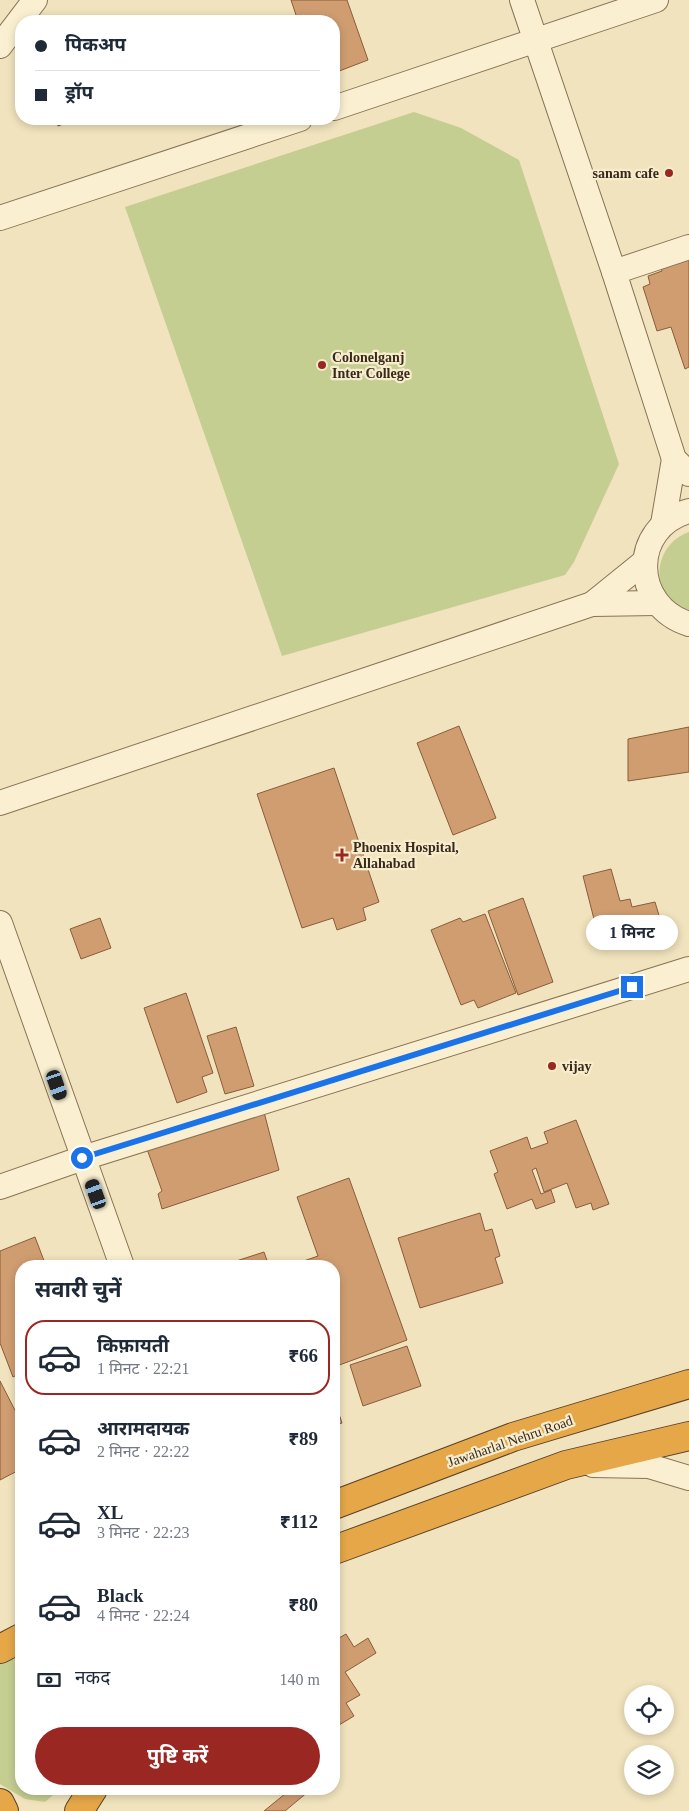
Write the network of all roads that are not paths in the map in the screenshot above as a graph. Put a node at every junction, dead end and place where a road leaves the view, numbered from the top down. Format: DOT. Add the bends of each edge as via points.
graph roads {
  1 [pos="35,0"];
  2 [pos="522,0"];
  3 [pos="656,0"];
  4 [pos="24,15"];
  5 [pos="15,26"];
  6 [pos="537,40"];
  7 [pos="0,46"];
  8 [pos="340,106"];
  9 [pos="282,125"];
  10 [pos="0,218"];
  11 [pos="689,247"];
  12 [pos="614,272"];
  13 [pos="681,467"];
  14 [pos="689,511"];
  15 [pos="663,524"];
  16 [pos="644,562"];
  17 [pos="656,602"];
  18 [pos="592,604"];
  19 [pos="689,624"];
  20 [pos="0,802"];
  21 [pos="0,923"];
  22 [pos="689,969"];
  23 [pos="82,1158"];
  24 [pos="0,1187"];
  25 [pos="120,1260"];
  26 [pos="689,1384"];
  27 [pos="689,1436"];
  28 [pos="566,1465"];
  29 [pos="689,1478"];
  30 [pos="340,1503"];
  31 [pos="340,1548"];
  32 [pos="15,1641"];
  33 [pos="0,1649"];
  34 [pos="89,1795"];
  35 [pos="0,1803"];
  36 [pos="4,1811"];
  37 [pos="79,1811"];
  1 -- 4 [label="street"];
  2 -- 6 [label="street"];
  3 -- 6 [label="street"];
  5 -- 7 [label="street"];
  6 -- 8 [label="street"];
  6 -- 12 [label="street"];
  9 -- 10 [label="street"];
  11 -- 12 [label="street"];
  12 -- 13 [label="street"];
  13 -- 15 [label="street"];
  14 -- 15 [label="street"];
  15 -- 16 [label="street" via="651,540"];
  16 -- 17 [label="street" via="649,590"];
  16 -- 18 [label="street"];
  17 -- 18 [label="street"];
  17 -- 19 [label="street" via="667,614"];
  18 -- 20 [label="street"];
  21 -- 23 [label="street"];
  22 -- 23 [label="street"];
  23 -- 24 [label="street"];
  23 -- 25 [label="street"];
  26 -- 30 [label="highway, Jawaharlal Nehru Road" via="514,1437"];
  27 -- 28 [label="highway"];
  28 -- 29 [label="street" via="649,1466"];
  28 -- 31 [label="highway"];
  32 -- 33 [label="highway"];
  34 -- 37 [label="highway"];
  35 -- 36 [label="highway"];
}
